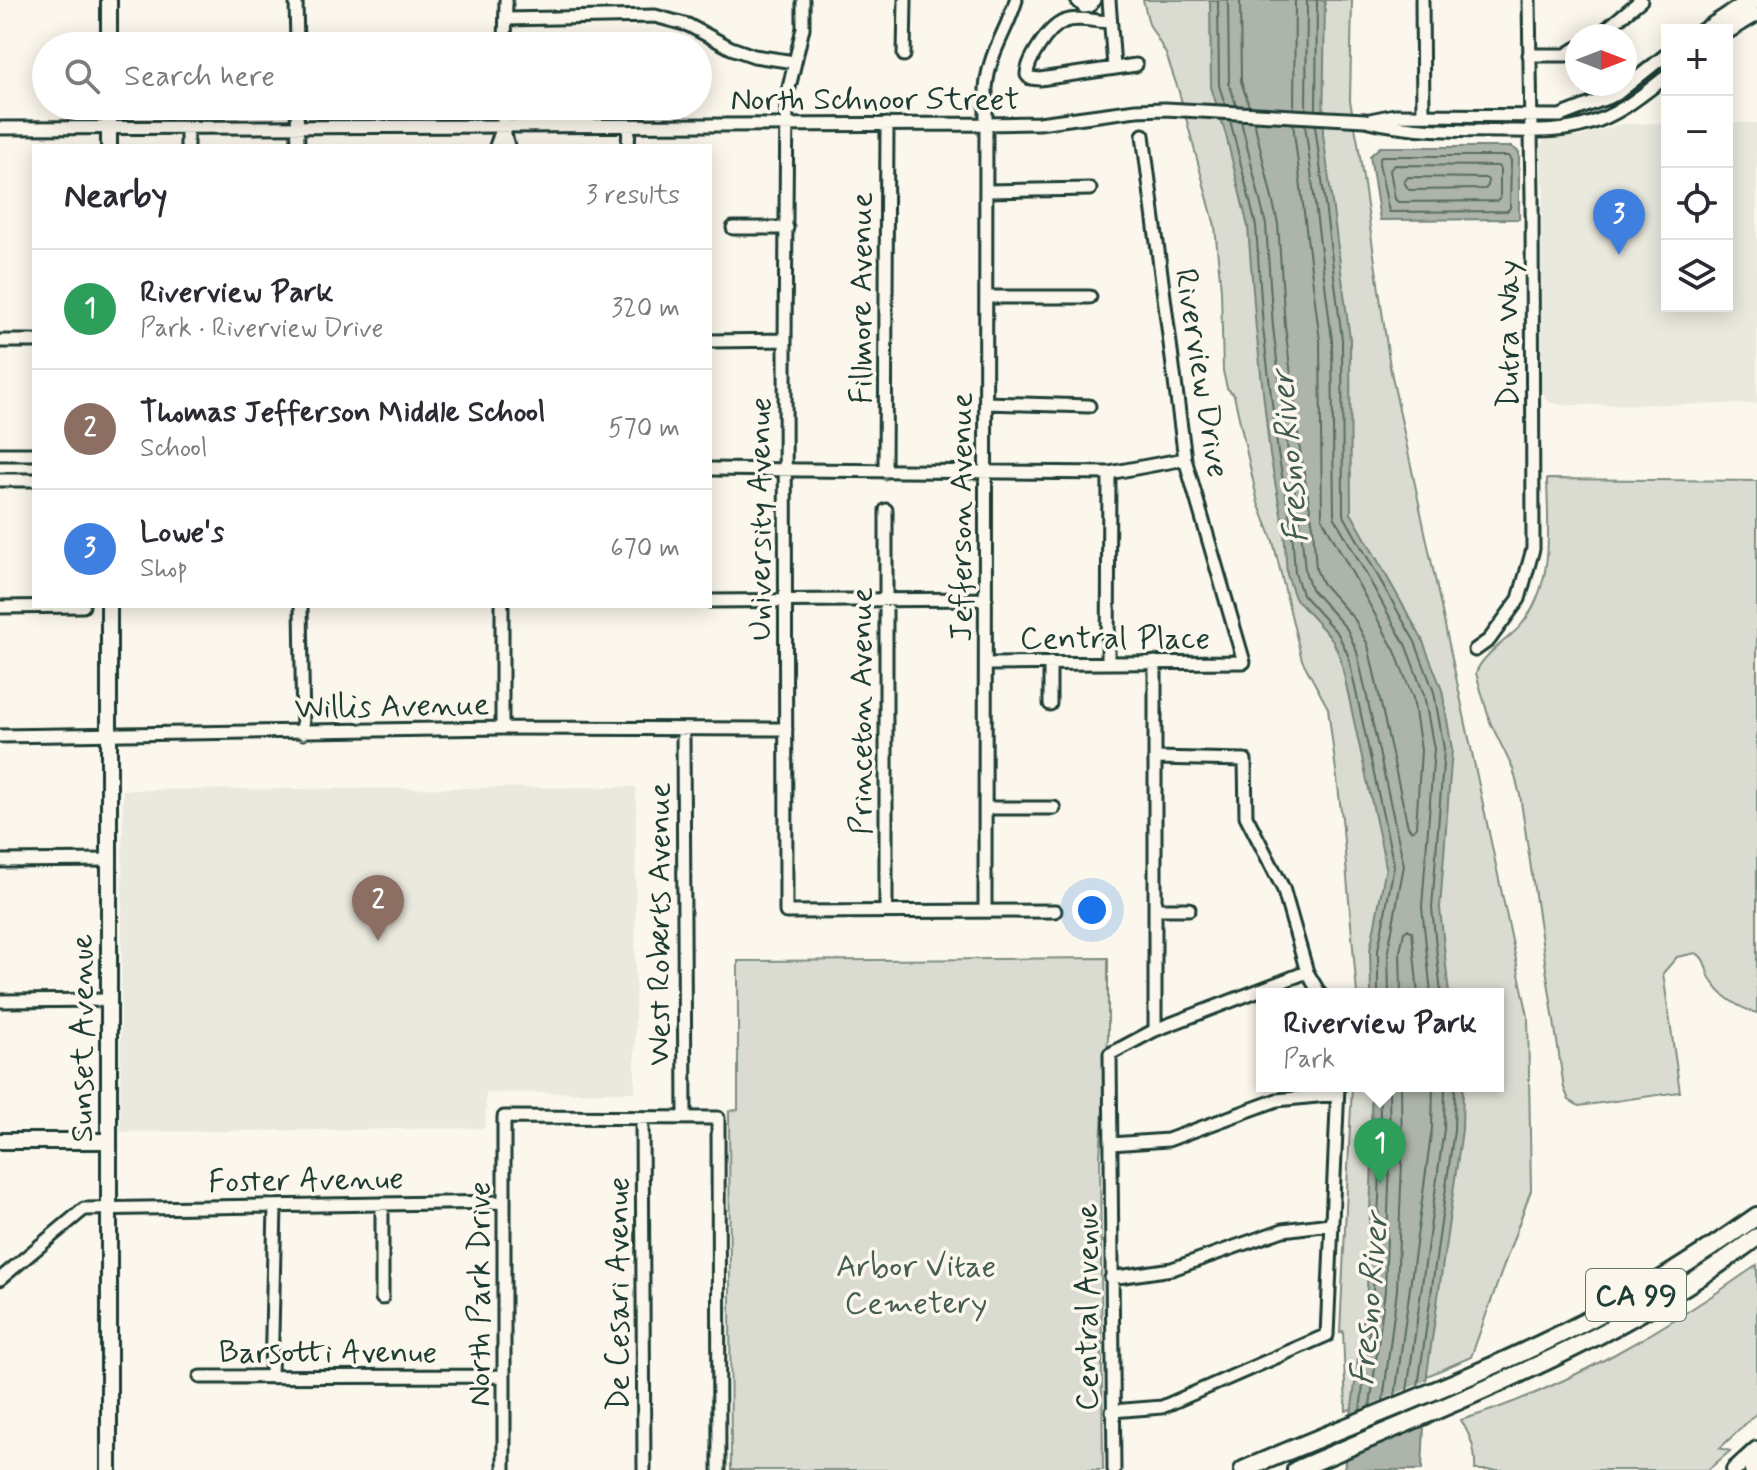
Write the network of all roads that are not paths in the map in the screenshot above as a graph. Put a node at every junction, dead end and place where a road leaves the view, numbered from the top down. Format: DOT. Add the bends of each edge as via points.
graph roads {
  1 [pos="109,0"];
  2 [pos="296,0"];
  3 [pos="506,0"];
  4 [pos="803,0"];
  5 [pos="905,0"];
  6 [pos="1016,0"];
  7 [pos="1077,0"];
  8 [pos="1422,0"];
  9 [pos="1529,0"];
  10 [pos="1748,0"];
  11 [pos="1755,0"];
  12 [pos="1638,1"];
  13 [pos="1092,3"];
  14 [pos="1109,11"];
  15 [pos="1757,15"];
  16 [pos="506,19"];
  17 [pos="1612,24"];
  18 [pos="1711,24"];
  19 [pos="1724,24"];
  20 [pos="1733,27"];
  21 [pos="109,32"];
  22 [pos="297,32"];
  23 [pos="506,32"];
  24 [pos="701,32"];
  25 [pos="712,38"];
  26 [pos="904,55"];
  27 [pos="1529,55"];
  28 [pos="1565,55"];
  29 [pos="1661,59"];
  30 [pos="794,62"];
  31 [pos="1136,65"];
  32 [pos="1114,67"];
  33 [pos="1661,81"];
  34 [pos="1423,115"];
  35 [pos="1530,116"];
  36 [pos="109,120"];
  37 [pos="298,120"];
  38 [pos="503,120"];
  39 [pos="1365,120"];
  40 [pos="887,124"];
  41 [pos="985,124"];
  42 [pos="787,125"];
  43 [pos="503,126"];
  44 [pos="629,126"];
  45 [pos="298,127"];
  46 [pos="0,128"];
  47 [pos="109,128"];
  48 [pos="187,128"];
  49 [pos="1530,131"];
  50 [pos="1143,135"];
  51 [pos="109,144"];
  52 [pos="187,144"];
  53 [pos="298,144"];
  54 [pos="497,144"];
  55 [pos="508,144"];
  56 [pos="628,144"];
  57 [pos="1090,189"];
  58 [pos="987,191"];
  59 [pos="733,228"];
  60 [pos="787,228"];
  61 [pos="987,297"];
  62 [pos="1090,297"];
  63 [pos="785,340"];
  64 [pos="0,341"];
  65 [pos="32,341"];
  66 [pos="712,341"];
  67 [pos="986,403"];
  68 [pos="1089,406"];
  69 [pos="0,454"];
  70 [pos="32,454"];
  71 [pos="1185,459"];
  72 [pos="712,469"];
  73 [pos="785,470"];
  74 [pos="885,472"];
  75 [pos="986,472"];
  76 [pos="1109,473"];
  77 [pos="0,480"];
  78 [pos="32,480"];
  79 [pos="886,510"];
  80 [pos="986,599"];
  81 [pos="886,600"];
  82 [pos="712,601"];
  83 [pos="785,601"];
  84 [pos="0,607"];
  85 [pos="32,607"];
  86 [pos="109,608"];
  87 [pos="301,608"];
  88 [pos="502,608"];
  89 [pos="1475,650"];
  90 [pos="1155,662"];
  91 [pos="1244,662"];
  92 [pos="1050,663"];
  93 [pos="1108,663"];
  94 [pos="986,664"];
  95 [pos="1050,704"];
  96 [pos="502,728"];
  97 [pos="786,729"];
  98 [pos="683,730"];
  99 [pos="303,733"];
  100 [pos="0,736"];
  101 [pos="109,736"];
  102 [pos="1155,758"];
  103 [pos="985,808"];
  104 [pos="1054,808"];
  105 [pos="109,860"];
  106 [pos="0,861"];
  107 [pos="1155,909"];
  108 [pos="1189,909"];
  109 [pos="886,911"];
  110 [pos="985,911"];
  111 [pos="1055,911"];
  112 [pos="1307,972"];
  113 [pos="1265,988"];
  114 [pos="1316,988"];
  115 [pos="1256,991"];
  116 [pos="109,1000"];
  117 [pos="0,1001"];
  118 [pos="1155,1030"];
  119 [pos="1326,1092"];
  120 [pos="1338,1092"];
  121 [pos="685,1117"];
  122 [pos="642,1118"];
  123 [pos="0,1141"];
  124 [pos="108,1141"];
  125 [pos="1111,1144"];
  126 [pos="504,1202"];
  127 [pos="382,1204"];
  128 [pos="275,1206"];
  129 [pos="108,1208"];
  130 [pos="1757,1216"];
  131 [pos="1330,1224"];
  132 [pos="1757,1238"];
  133 [pos="1111,1278"];
  134 [pos="0,1279"];
  135 [pos="382,1298"];
  136 [pos="504,1376"];
  137 [pos="200,1377"];
  138 [pos="271,1377"];
  139 [pos="1112,1411"];
  140 [pos="1757,1449"];
  141 [pos="1757,1465"];
  142 [pos="1303,1467"];
  143 [pos="109,1470"];
  144 [pos="504,1470"];
  145 [pos="644,1470"];
  146 [pos="719,1470"];
  147 [pos="1114,1470"];
  148 [pos="1243,1470"];
  149 [pos="1734,1470"];
  150 [pos="1752,1470"];
  1 -- 21 [label="main road"];
  2 -- 22 [label="street"];
  3 -- 16 [label="street"];
  4 -- 30 [label="street, University Avenue" via="803,28"];
  5 -- 26 [label="street"];
  6 -- 41 [label="street" via="988,66"];
  7 -- 13 [label="street" via="1081,5"];
  8 -- 34 [label="street"];
  9 -- 27 [label="street, Dutra Way"];
  10 -- 18 [label="street"];
  11 -- 19 [label="street"];
  12 -- 17 [label="street"];
  13 -- 14 [label="street"];
  14 -- 32 [label="street"];
  14 -- 32 [label="street" via="1062,20 1052,27 1027,75 1040,79"];
  15 -- 20 [label="street"];
  16 -- 23 [label="street"];
  16 -- 24 [label="street" via="655,16"];
  25 -- 30 [label="street" via="754,56"];
  27 -- 28 [label="street"];
  27 -- 35 [label="street, Dutra Way"];
  29 -- 35 [label="street, North Schnoor Street" via="1617,94 1560,116"];
  30 -- 42 [label="street, University Avenue"];
  31 -- 32 [label="street"];
  33 -- 49 [label="street, North Schnoor Street" via="1626,108 1591,124"];
  34 -- 35 [label="street, North Schnoor Street"];
  34 -- 39 [label="street, North Schnoor Street"];
  35 -- 49 [label="street, Dutra Way"];
  36 -- 47 [label="main road"];
  37 -- 45 [label="street"];
  38 -- 43 [label="street"];
  39 -- 41 [label="street, North Schnoor Street" via="1136,110"];
  39 -- 49 [label="street, North Schnoor Street" via="1409,128"];
  40 -- 41 [label="street, North Schnoor Street"];
  40 -- 42 [label="street, North Schnoor Street"];
  40 -- 74 [label="street, Fillmore Avenue"];
  41 -- 58 [label="street, Jefferson Avenue"];
  42 -- 44 [label="street, North Schnoor Street"];
  42 -- 60 [label="street, University Avenue"];
  43 -- 44 [label="street, North Schnoor Street"];
  43 -- 45 [label="street, North Schnoor Street"];
  43 -- 54 [label="street"];
  43 -- 55 [label="street"];
  44 -- 56 [label="street"];
  45 -- 48 [label="street, North Schnoor Street"];
  45 -- 53 [label="street"];
  46 -- 47 [label="street, North Schnoor Street"];
  47 -- 48 [label="street, North Schnoor Street"];
  47 -- 51 [label="main road"];
  48 -- 52 [label="street"];
  49 -- 89 [label="street, Dutra Way" via="1533,549 1519,599 1489,640"];
  50 -- 71 [label="street, Riverview Drive"];
  57 -- 58 [label="street"];
  58 -- 61 [label="street, Jefferson Avenue"];
  59 -- 60 [label="street"];
  60 -- 63 [label="street, University Avenue"];
  61 -- 62 [label="street"];
  61 -- 67 [label="street, Jefferson Avenue"];
  63 -- 66 [label="street"];
  63 -- 73 [label="street, University Avenue"];
  64 -- 65 [label="street"];
  67 -- 68 [label="street"];
  67 -- 75 [label="street, Jefferson Avenue"];
  69 -- 70 [label="street"];
  71 -- 76 [label="street"];
  71 -- 91 [label="street, Riverview Drive"];
  72 -- 73 [label="street"];
  73 -- 74 [label="street"];
  73 -- 83 [label="street, University Avenue"];
  74 -- 75 [label="street"];
  75 -- 76 [label="street"];
  75 -- 80 [label="street, Jefferson Avenue"];
  76 -- 93 [label="street"];
  77 -- 78 [label="street"];
  79 -- 81 [label="street, Princeton Avenue"];
  80 -- 81 [label="street"];
  80 -- 94 [label="street, Jefferson Avenue"];
  81 -- 83 [label="street"];
  81 -- 109 [label="street, Princeton Avenue"];
  82 -- 83 [label="street"];
  83 -- 97 [label="street, University Avenue"];
  84 -- 85 [label="street"];
  86 -- 101 [label="main road, Sunset Avenue"];
  87 -- 99 [label="street"];
  88 -- 96 [label="street"];
  90 -- 91 [label="street, Central Place"];
  90 -- 93 [label="street, Central Place"];
  90 -- 102 [label="street"];
  92 -- 93 [label="street, Central Place"];
  92 -- 94 [label="street, Central Place"];
  92 -- 95 [label="street"];
  94 -- 103 [label="street, Jefferson Avenue"];
  96 -- 98 [label="street, Willis Avenue"];
  96 -- 99 [label="street, Willis Avenue"];
  97 -- 98 [label="street, Willis Avenue"];
  97 -- 109 [label="street, University Avenue" via="786,912"];
  98 -- 121 [label="street, West Roberts Avenue"];
  99 -- 101 [label="street, Willis Avenue"];
  100 -- 101 [label="street, Willis Avenue"];
  101 -- 105 [label="main road, Sunset Avenue"];
  102 -- 107 [label="street"];
  102 -- 112 [label="street" via="1245,760 1246,816 1283,888"];
  103 -- 104 [label="street"];
  103 -- 110 [label="street, Jefferson Avenue"];
  105 -- 106 [label="street"];
  105 -- 116 [label="main road, Sunset Avenue"];
  107 -- 108 [label="street"];
  107 -- 118 [label="street"];
  109 -- 110 [label="street"];
  110 -- 111 [label="street"];
  112 -- 113 [label="street"];
  112 -- 114 [label="street"];
  115 -- 118 [label="street"];
  116 -- 117 [label="street"];
  116 -- 124 [label="main road, Sunset Avenue"];
  118 -- 125 [label="street, Central Avenue" via="1110,1054"];
  119 -- 125 [label="street" via="1277,1100 1168,1140"];
  120 -- 131 [label="street"];
  121 -- 122 [label="street"];
  121 -- 146 [label="street" via="718,1118"];
  122 -- 126 [label="street, North Park Drive" via="504,1117"];
  122 -- 145 [label="street, De Cesari Avenue"];
  123 -- 124 [label="main road"];
  124 -- 129 [label="main road, Sunset Avenue"];
  125 -- 133 [label="street, Central Avenue"];
  126 -- 127 [label="street, Foster Avenue"];
  126 -- 136 [label="street, North Park Drive"];
  127 -- 128 [label="street, Foster Avenue"];
  127 -- 135 [label="street"];
  128 -- 129 [label="street, Foster Avenue"];
  128 -- 138 [label="street"];
  129 -- 134 [label="street, Foster Avenue" via="84,1209"];
  129 -- 143 [label="main road, Sunset Avenue"];
  130 -- 148 [label="highway, CA 99" via="1637,1294 1507,1359"];
  131 -- 133 [label="street" via="1283,1230 1172,1269"];
  131 -- 139 [label="street" via="1327,1335 1162,1407"];
  132 -- 142 [label="highway, CA 99" via="1631,1320 1506,1381"];
  133 -- 139 [label="street, Central Avenue"];
  136 -- 138 [label="street, Barsotti Avenue"];
  136 -- 144 [label="street, North Park Drive"];
  137 -- 138 [label="street, Barsotti Avenue"];
  139 -- 147 [label="street, Central Avenue"];
  140 -- 149 [label="main road"];
  141 -- 150 [label="main road"];
}
